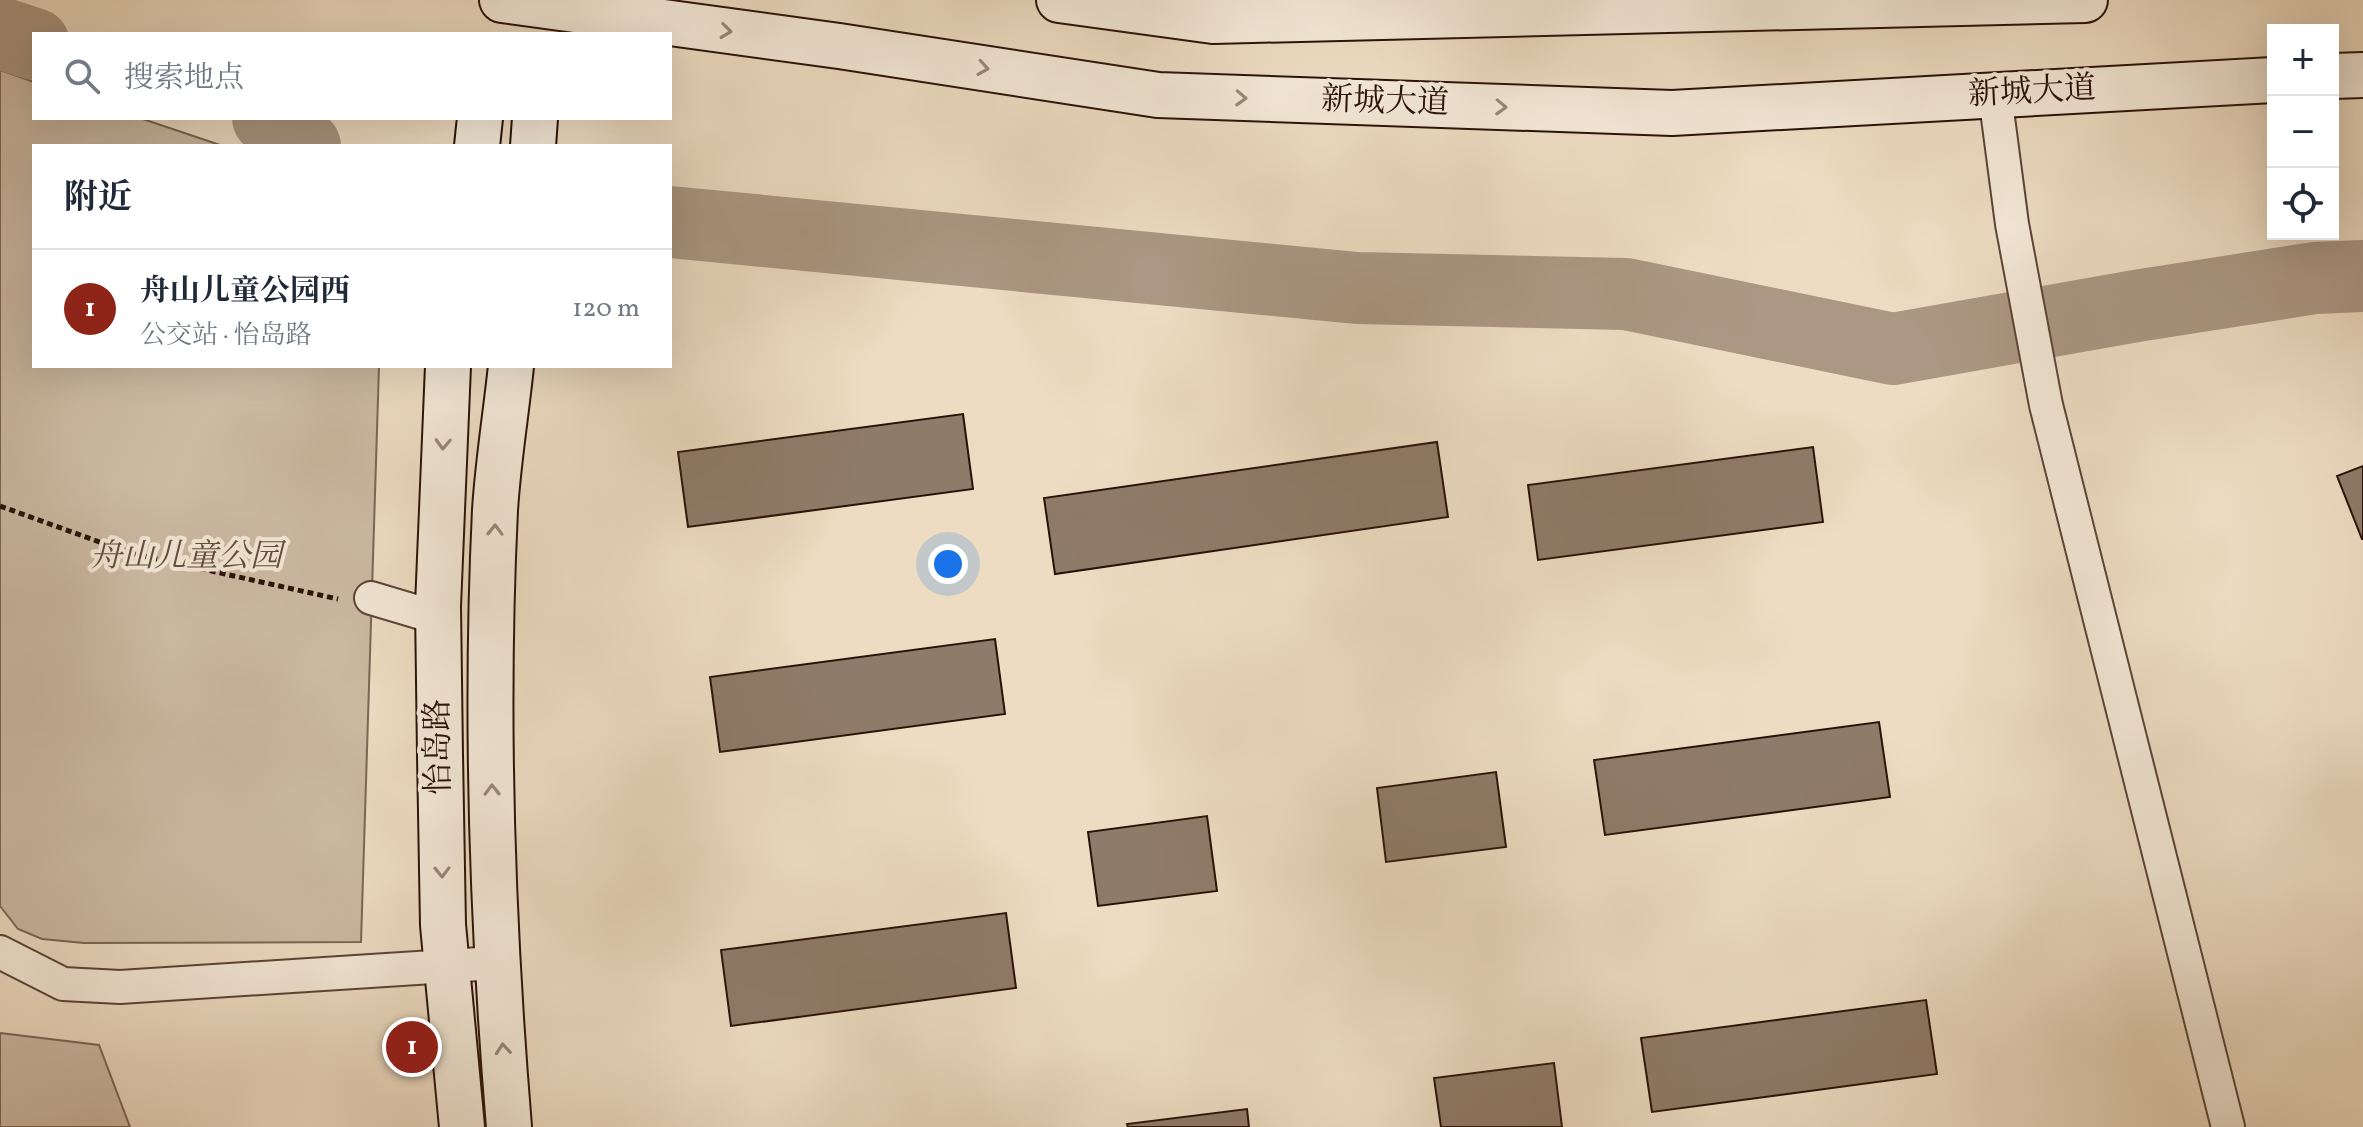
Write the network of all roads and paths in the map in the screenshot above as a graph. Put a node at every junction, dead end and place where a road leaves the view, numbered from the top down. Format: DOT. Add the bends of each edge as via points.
graph roads {
  1 [pos="1059,0"];
  2 [pos="2085,0"];
  3 [pos="521,7"];
  4 [pos="501,32"];
  5 [pos="2363,75"];
  6 [pos="2339,76"];
  7 [pos="2267,80"];
  8 [pos="1995,95"];
  9 [pos="480,120"];
  10 [pos="477,144"];
  11 [pos="448,368"];
  12 [pos="511,368"];
  13 [pos="0,506"];
  14 [pos="371,598"];
  15 [pos="438,618"];
  16 [pos="0,952"];
  17 [pos="495,963"];
  18 [pos="447,968"];
  19 [pos="462,1127"];
  20 [pos="509,1127"];
  21 [pos="2228,1127"];
  1 -- 2 [label="main road" via="1213,21"];
  3 -- 4 [label="main road"];
  3 -- 8 [label="main road, 新城大道, one-way" via="839,46 1158,95 1672,113"];
  5 -- 6 [label="main road"];
  7 -- 8 [label="main road, 新城大道"];
  8 -- 21 [label="street" via="2012,224 2046,405"];
  9 -- 10 [label="main road"];
  11 -- 15 [label="main road, 怡岛路, one-way"];
  17 -- 12 [label="main road, one-way" via="495,508"];
  13 -- 14 [label="path" via="130,553 339,599"];
  14 -- 15 [label="street"];
  15 -- 18 [label="main road, 怡岛路, one-way"];
  16 -- 18 [label="street" via="63,984 120,987"];
  17 -- 18 [label="street"];
  20 -- 17 [label="main road, one-way"];
  18 -- 19 [label="main road, 怡岛路"];
}
